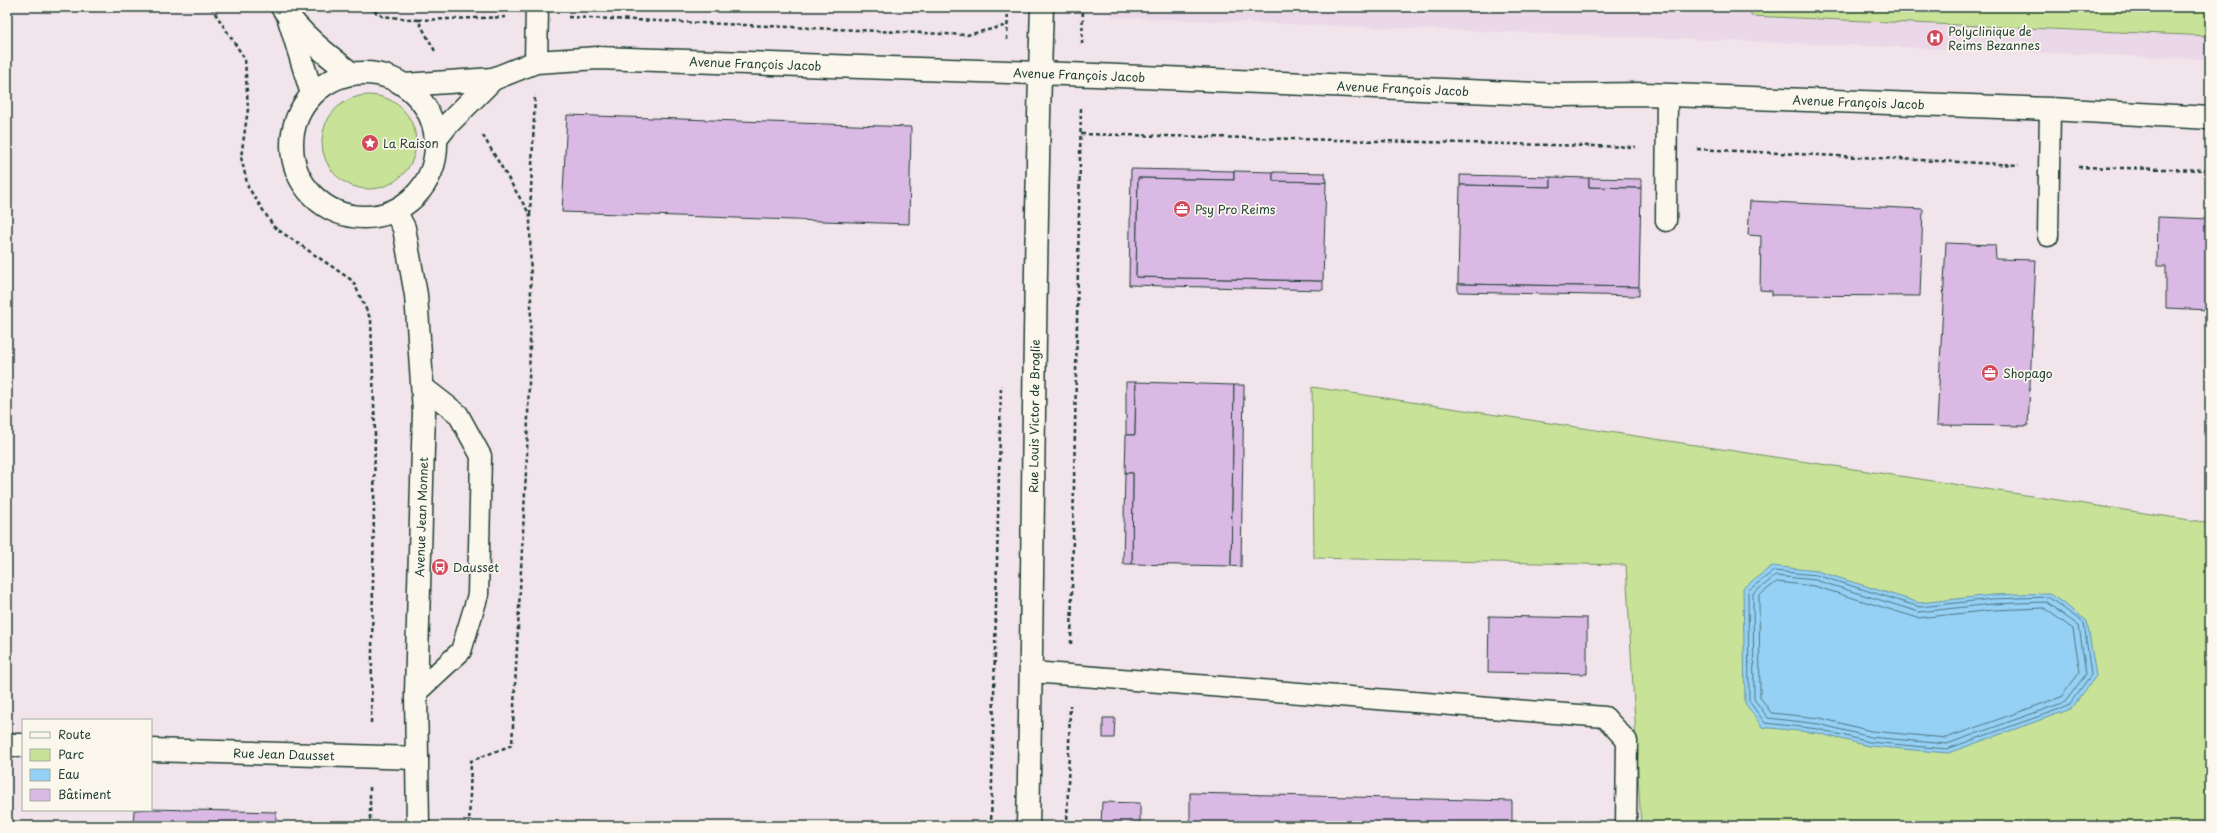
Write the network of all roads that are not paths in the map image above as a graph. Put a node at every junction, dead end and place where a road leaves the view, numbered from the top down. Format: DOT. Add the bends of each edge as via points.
graph roads {
  1 [pos="1042,7"];
  2 [pos="536,11"];
  3 [pos="285,12"];
  4 [pos="536,62"];
  5 [pos="1040,73"];
  6 [pos="352,74"];
  7 [pos="493,79"];
  8 [pos="404,85"];
  9 [pos="312,94"];
  10 [pos="1667,96"];
  11 [pos="2050,109"];
  12 [pos="2210,118"];
  13 [pos="436,139"];
  14 [pos="395,211"];
  15 [pos="1666,221"];
  16 [pos="2048,236"];
  17 [pos="422,386"];
  18 [pos="1032,672"];
  19 [pos="416,693"];
  20 [pos="7,744"];
  21 [pos="22,745"];
  22 [pos="152,750"];
  23 [pos="417,758"];
  24 [pos="418,826"];
  25 [pos="1028,826"];
  26 [pos="1626,826"];
  1 -- 5 [label="street, Rue Louis Victor de Broglie"];
  2 -- 4 [label="street"];
  3 -- 6 [label="street" via="321,50"];
  3 -- 9 [label="street"];
  4 -- 5 [label="street, Avenue François Jacob" via="598,58"];
  4 -- 7 [label="street, Avenue François Jacob"];
  5 -- 10 [label="street, Avenue François Jacob" via="1560,95"];
  5 -- 18 [label="street, Rue Louis Victor de Broglie" via="1037,144"];
  6 -- 8 [label="street" via="370,73"];
  6 -- 9 [label="street" via="330,81"];
  7 -- 8 [label="street, Avenue François Jacob"];
  7 -- 13 [label="street, Avenue François Jacob"];
  8 -- 13 [label="street" via="426,108 433,123"];
  9 -- 14 [label="street" via="301,109 294,126 292,144 300,180 311,195 341,214 359,218"];
  10 -- 11 [label="street, Avenue François Jacob"];
  10 -- 15 [label="lane"];
  11 -- 12 [label="street, Avenue François Jacob"];
  11 -- 16 [label="lane"];
  13 -- 14 [label="street" via="431,174 410,202"];
  14 -- 17 [label="street, Avenue Jean Monnet" via="404,228 416,295"];
  17 -- 19 [label="street, Avenue Jean Monnet" via="424,412"];
  17 -- 19 [label="lane" via="458,414 481,456 478,595 461,651"];
  18 -- 25 [label="street, Rue Louis Victor de Broglie"];
  18 -- 26 [label="lane" via="1605,717 1627,741"];
  19 -- 23 [label="street, Avenue Jean Monnet"];
  20 -- 21 [label="street"];
  22 -- 23 [label="street, Rue Jean Dausset"];
  23 -- 24 [label="street, Avenue Jean Monnet"];
}
